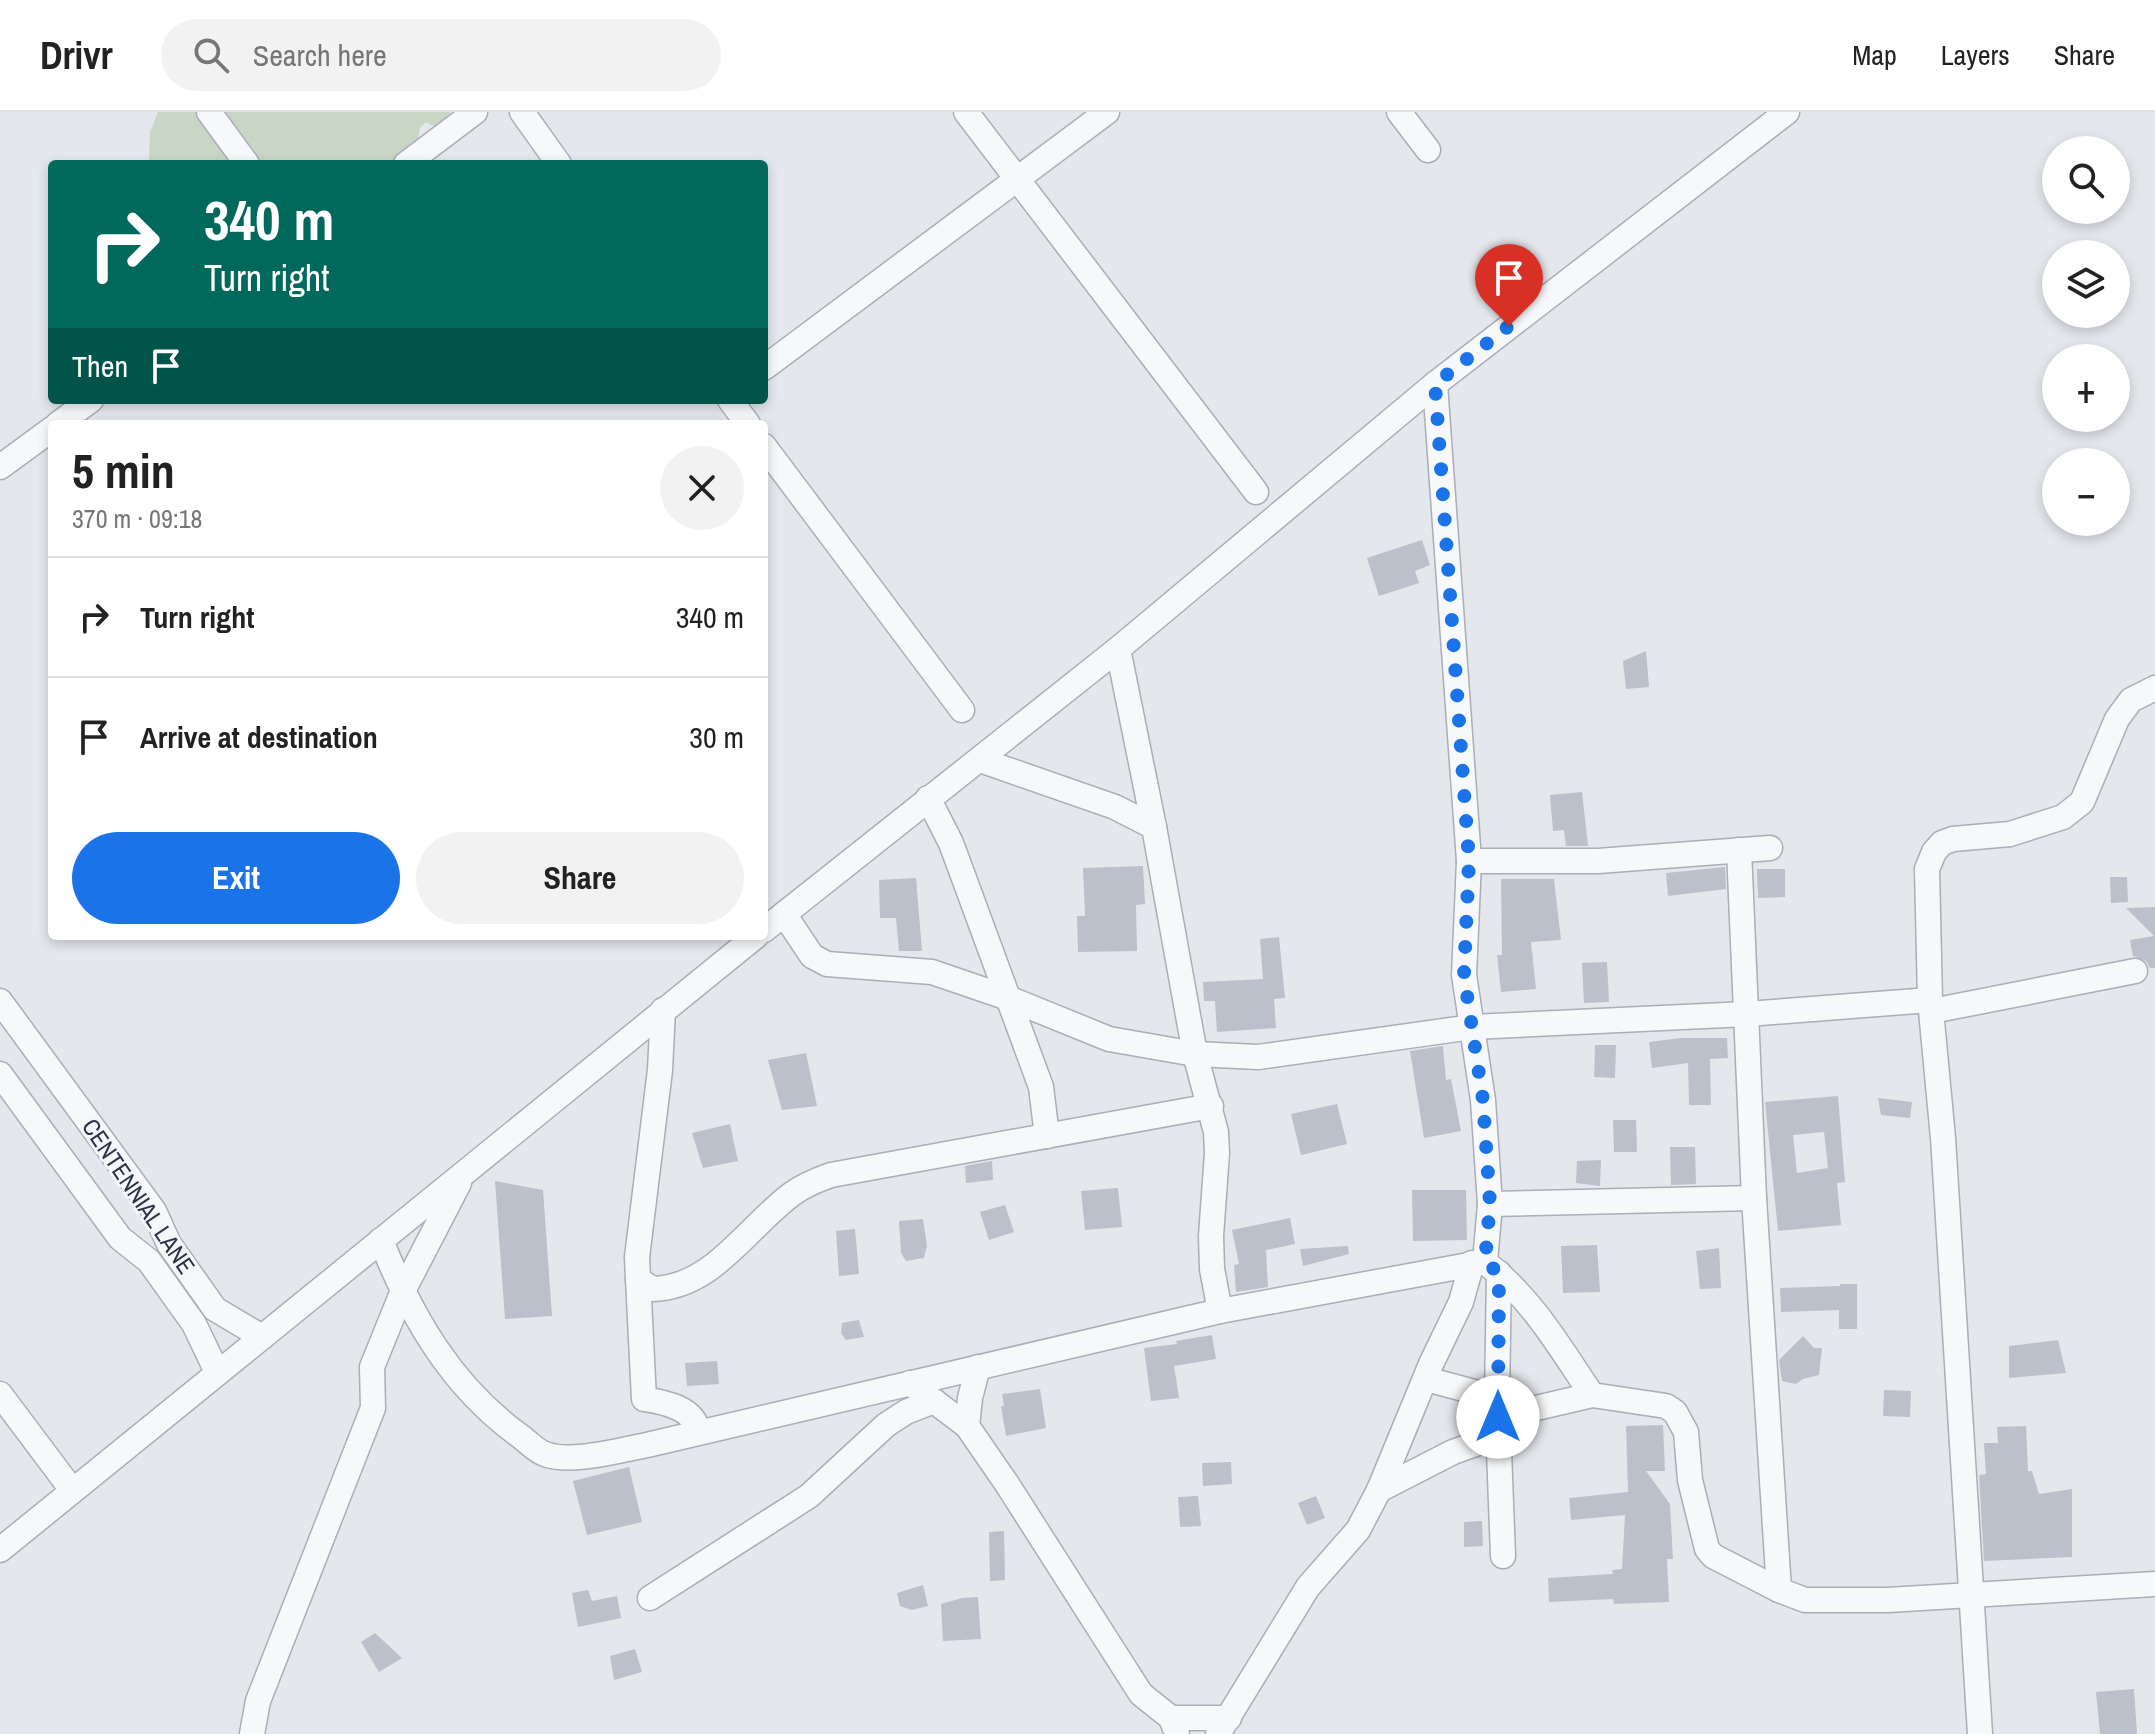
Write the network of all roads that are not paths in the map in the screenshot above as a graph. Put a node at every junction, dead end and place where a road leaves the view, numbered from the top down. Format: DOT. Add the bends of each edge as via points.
graph roads {
  1 [pos="209,112"];
  2 [pos="475,112"];
  3 [pos="522,112"];
  4 [pos="966,112"];
  5 [pos="1107,112"];
  6 [pos="1399,112"];
  7 [pos="1787,112"];
  8 [pos="1428,150"];
  9 [pos="244,160"];
  10 [pos="411,160"];
  11 [pos="556,160"];
  12 [pos="1017,179"];
  13 [pos="768,365"];
  14 [pos="1435,384"];
  15 [pos="86,404"];
  16 [pos="64,420"];
  17 [pos="48,432"];
  18 [pos="768,451"];
  19 [pos="0,467"];
  20 [pos="1256,492"];
  21 [pos="1118,649"];
  22 [pos="2155,688"];
  23 [pos="962,710"];
  24 [pos="980,760"];
  25 [pos="928,798"];
  26 [pos="1154,827"];
  27 [pos="1770,848"];
  28 [pos="1739,850"];
  29 [pos="1469,861"];
  30 [pos="784,914"];
  31 [pos="768,927"];
  32 [pos="751,940"];
  33 [pos="2135,971"];
  34 [pos="1008,998"];
  35 [pos="0,1001"];
  36 [pos="1931,1005"];
  37 [pos="663,1010"];
  38 [pos="1747,1014"];
  39 [pos="1472,1027"];
  40 [pos="1195,1054"];
  41 [pos="0,1074"];
  42 [pos="1211,1106"];
  43 [pos="79,1107"];
  44 [pos="44,1134"];
  45 [pos="1047,1136"];
  46 [pos="462,1176"];
  47 [pos="1754,1198"];
  48 [pos="1490,1204"];
  49 [pos="154,1211"];
  50 [pos="120,1238"];
  51 [pos="381,1240"];
  52 [pos="1485,1266"];
  53 [pos="189,1271"];
  54 [pos="638,1279"];
  55 [pos="167,1287"];
  56 [pos="402,1293"];
  57 [pos="215,1309"];
  58 [pos="1220,1311"];
  59 [pos="194,1324"];
  60 [pos="262,1337"];
  61 [pos="978,1367"];
  62 [pos="217,1372"];
  63 [pos="1426,1379"];
  64 [pos="910,1383"];
  65 [pos="0,1394"];
  66 [pos="1592,1395"];
  67 [pos="934,1401"];
  68 [pos="1498,1417"];
  69 [pos="967,1426"];
  70 [pos="698,1432"];
  71 [pos="72,1490"];
  72 [pos="1379,1490"];
  73 [pos="0,1550"];
  74 [pos="1503,1556"];
  75 [pos="2155,1584"];
  76 [pos="1779,1590"];
  77 [pos="1972,1595"];
  78 [pos="650,1598"];
  79 [pos="1174,1726"];
  80 [pos="1224,1726"];
  81 [pos="252,1734"];
  82 [pos="1980,1734"];
  1 -- 9 [label="street"];
  2 -- 10 [label="street"];
  3 -- 11 [label="street"];
  4 -- 12 [label="street"];
  5 -- 12 [label="street"];
  6 -- 8 [label="street"];
  7 -- 14 [label="street"];
  12 -- 13 [label="street"];
  12 -- 20 [label="street"];
  14 -- 21 [label="street"];
  14 -- 29 [label="street"];
  15 -- 16 [label="street"];
  17 -- 19 [label="street"];
  18 -- 23 [label="street"];
  21 -- 24 [label="street"];
  21 -- 26 [label="street"];
  22 -- 36 [label="street" via="2131,700 2117,719 2082,802 2063,817 2010,834 1953,839 1934,852 1926,894"];
  24 -- 25 [label="street"];
  24 -- 26 [label="street" via="1115,807"];
  25 -- 30 [label="street"];
  25 -- 34 [label="street" via="951,843"];
  26 -- 40 [label="street"];
  27 -- 28 [label="street"];
  28 -- 29 [label="street" via="1598,861"];
  28 -- 38 [label="street"];
  29 -- 39 [label="street" via="1464,975"];
  30 -- 31 [label="street"];
  30 -- 34 [label="street" via="812,956 827,964 932,972"];
  32 -- 37 [label="street"];
  33 -- 36 [label="street"];
  34 -- 40 [label="street" via="1109,1039"];
  34 -- 45 [label="street" via="1041,1087"];
  35 -- 43 [label="street, CENTENNIAL LANE"];
  36 -- 38 [label="street"];
  36 -- 77 [label="street"];
  37 -- 46 [label="street"];
  37 -- 54 [label="street"];
  38 -- 39 [label="street"];
  38 -- 47 [label="street"];
  39 -- 40 [label="street" via="1258,1057"];
  39 -- 48 [label="street"];
  40 -- 42 [label="street"];
  41 -- 44 [label="street, CENTENNIAL LANE"];
  42 -- 45 [label="street"];
  42 -- 58 [label="street" via="1217,1153 1211,1247"];
  43 -- 44 [label="street"];
  43 -- 49 [label="street, CENTENNIAL LANE"];
  44 -- 50 [label="street, CENTENNIAL LANE"];
  45 -- 54 [label="street" via="808,1183 706,1271 681,1286 652,1289"];
  46 -- 51 [label="street"];
  46 -- 56 [label="street"];
  47 -- 48 [label="street"];
  47 -- 76 [label="street"];
  48 -- 52 [label="street"];
  49 -- 50 [label="street"];
  49 -- 53 [label="street, CENTENNIAL LANE"];
  50 -- 55 [label="street, CENTENNIAL LANE" via="149,1261"];
  51 -- 56 [label="street"];
  51 -- 60 [label="street"];
  52 -- 58 [label="street"];
  52 -- 63 [label="street" via="1461,1302"];
  52 -- 66 [label="street" via="1549,1327"];
  52 -- 68 [label="street"];
  53 -- 55 [label="street"];
  53 -- 57 [label="street, CENTENNIAL LANE"];
  54 -- 70 [label="street" via="644,1399 683,1411"];
  55 -- 59 [label="street, CENTENNIAL LANE"];
  56 -- 70 [label="street" via="455,1377 545,1454 599,1455"];
  56 -- 81 [label="street" via="372,1367 373,1408 258,1701"];
  57 -- 59 [label="street"];
  57 -- 60 [label="street, CENTENNIAL LANE"];
  58 -- 61 [label="street"];
  59 -- 62 [label="street, CENTENNIAL LANE"];
  60 -- 62 [label="street"];
  61 -- 64 [label="street"];
  61 -- 69 [label="street"];
  62 -- 71 [label="street"];
  63 -- 68 [label="street"];
  63 -- 72 [label="street"];
  64 -- 67 [label="street"];
  64 -- 70 [label="street"];
  65 -- 71 [label="street"];
  66 -- 68 [label="street"];
  66 -- 76 [label="street" via="1666,1406 1675,1412 1686,1432 1690,1480 1707,1549"];
  67 -- 69 [label="street"];
  67 -- 78 [label="street" via="886,1425 809,1496"];
  68 -- 72 [label="street" via="1453,1452"];
  68 -- 74 [label="street"];
  69 -- 79 [label="street" via="1141,1694"];
  71 -- 73 [label="street"];
  72 -- 80 [label="street" via="1358,1530 1308,1587"];
  75 -- 77 [label="street"];
  76 -- 77 [label="street" via="1805,1600"];
  77 -- 82 [label="street"];
  79 -- 80 [label="street"];
}
